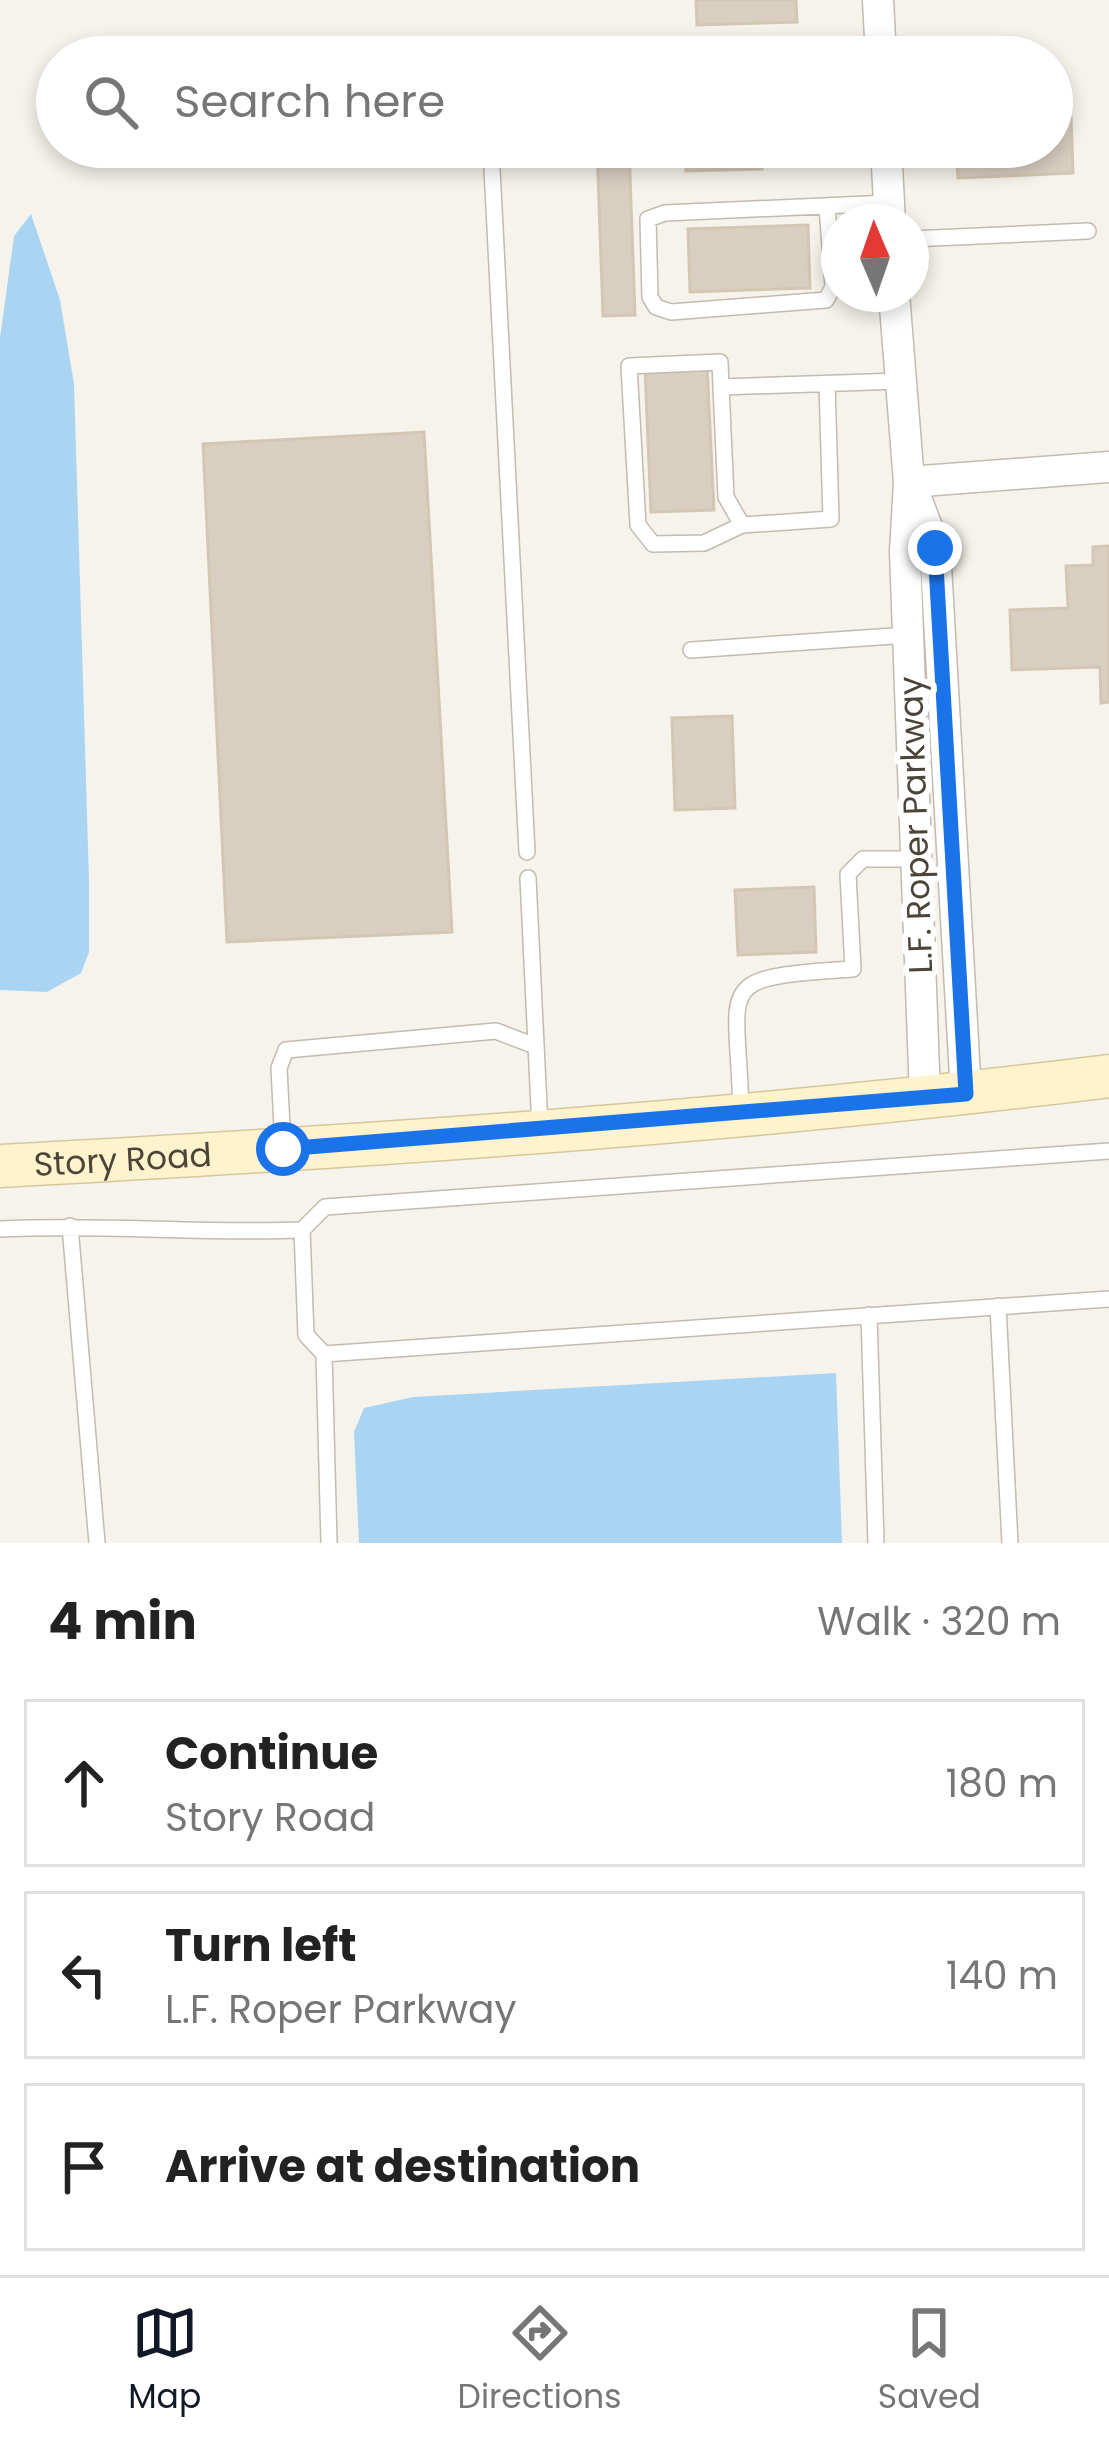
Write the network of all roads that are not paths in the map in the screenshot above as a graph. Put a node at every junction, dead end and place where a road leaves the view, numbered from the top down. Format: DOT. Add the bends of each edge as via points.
graph roads {
  1 [pos="878,0"];
  2 [pos="880,36"];
  3 [pos="887,168"];
  4 [pos="492,169"];
  5 [pos="889,204"];
  6 [pos="827,207"];
  7 [pos="1088,231"];
  8 [pos="929,238"];
  9 [pos="894,312"];
  10 [pos="900,381"];
  11 [pos="826,384"];
  12 [pos="721,387"];
  13 [pos="1109,467"];
  14 [pos="909,482"];
  15 [pos="742,525"];
  16 [pos="908,635"];
  17 [pos="691,650"];
  18 [pos="527,853"];
  19 [pos="916,859"];
  20 [pos="528,878"];
  21 [pos="535,1046"];
  22 [pos="1109,1076"];
  23 [pos="946,1095"];
  24 [pos="741,1112"];
  25 [pos="540,1128"];
  26 [pos="283,1149"];
  27 [pos="1109,1151"];
  28 [pos="0,1166"];
  29 [pos="70,1226"];
  30 [pos="0,1229"];
  31 [pos="302,1230"];
  32 [pos="1109,1299"];
  33 [pos="998,1306"];
  34 [pos="868,1315"];
  35 [pos="324,1354"];
  36 [pos="97,1543"];
  37 [pos="329,1543"];
  38 [pos="875,1543"];
  39 [pos="1010,1543"];
  1 -- 2 [label="street"];
  3 -- 5 [label="street"];
  4 -- 18 [label="lane"];
  6 -- 6 [label="lane" via="648,219 650,297 671,312 826,300 833,287"];
  7 -- 8 [label="lane"];
  9 -- 10 [label="street, L.F. Roper Parkway"];
  10 -- 11 [label="lane"];
  10 -- 14 [label="street, L.F. Roper Parkway"];
  11 -- 12 [label="lane"];
  11 -- 15 [label="lane" via="831,519"];
  12 -- 15 [label="lane" via="726,497"];
  12 -- 15 [label="lane" via="720,362 629,366 638,525 652,544 704,543"];
  13 -- 14 [label="street"];
  14 -- 16 [label="street, L.F. Roper Parkway"];
  14 -- 23 [label="street, L.F. Roper Parkway" via="935,548"];
  16 -- 17 [label="lane"];
  16 -- 19 [label="street, L.F. Roper Parkway"];
  19 -- 23 [label="street, L.F. Roper Parkway"];
  19 -- 24 [label="lane" via="863,859 848,874 853,969 750,981 735,1003"];
  20 -- 21 [label="lane"];
  21 -- 25 [label="lane"];
  21 -- 26 [label="lane" via="496,1031 286,1050 279,1068"];
  22 -- 23 [label="street, Story Road"];
  23 -- 24 [label="street, Story Road"];
  24 -- 25 [label="street, Story Road"];
  25 -- 26 [label="street, Story Road"];
  26 -- 28 [label="street, Story Road"];
  27 -- 31 [label="lane" via="325,1207"];
  29 -- 30 [label="lane"];
  29 -- 31 [label="lane"];
  29 -- 36 [label="lane"];
  31 -- 35 [label="lane" via="306,1334"];
  32 -- 33 [label="lane"];
  33 -- 34 [label="lane"];
  33 -- 39 [label="lane"];
  34 -- 35 [label="lane"];
  34 -- 38 [label="lane"];
  35 -- 37 [label="lane"];
}
